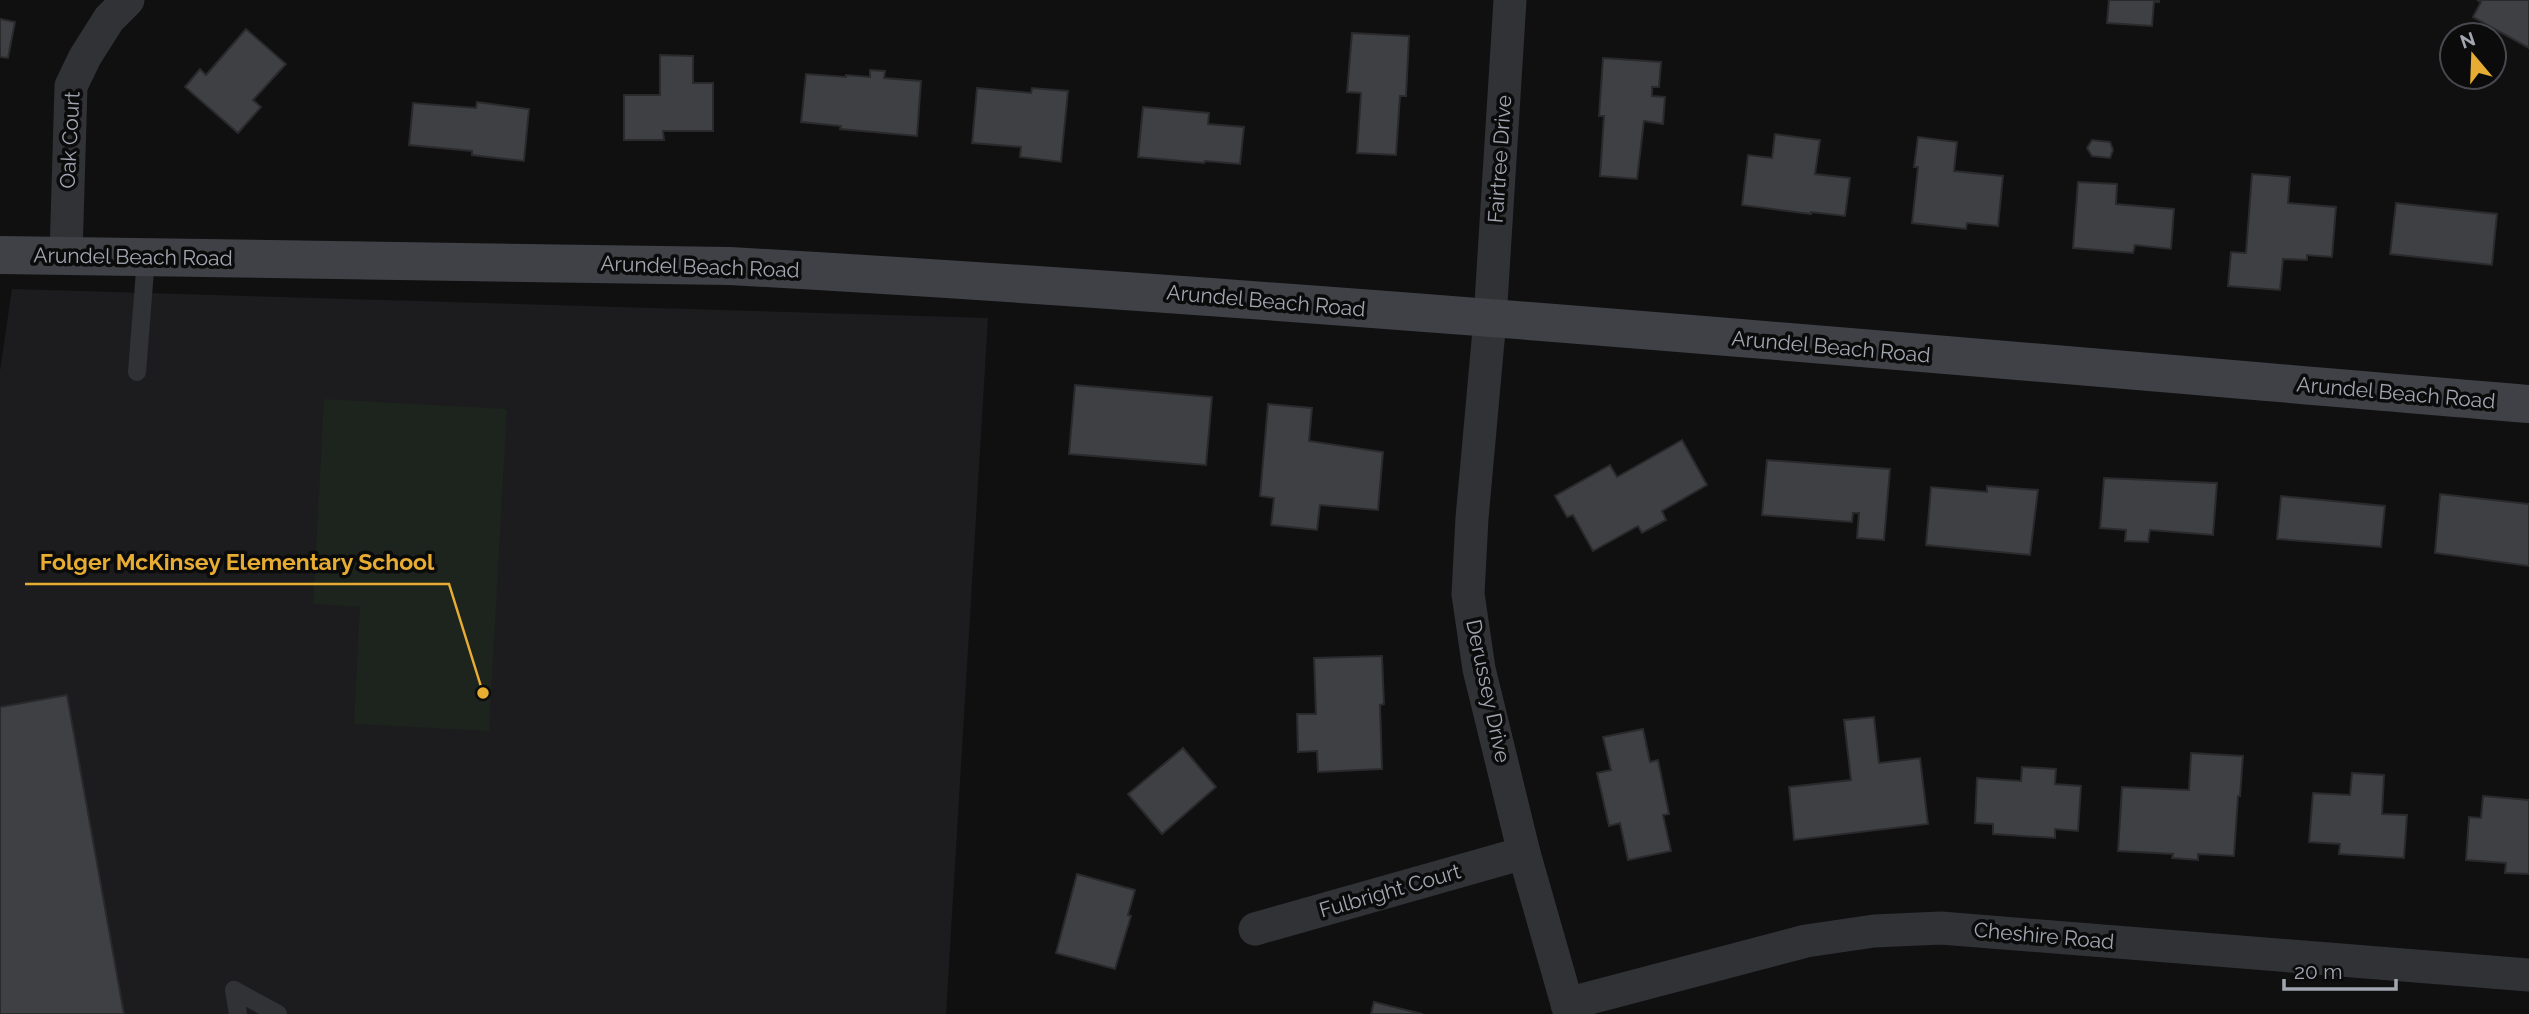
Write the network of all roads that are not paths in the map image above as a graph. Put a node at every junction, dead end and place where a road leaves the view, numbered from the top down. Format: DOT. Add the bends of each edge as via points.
graph roads {
  1 [pos="128,0"];
  2 [pos="1510,0"];
  3 [pos="0,255"];
  4 [pos="66,256"];
  5 [pos="146,258"];
  6 [pos="1490,318"];
  7 [pos="137,372"];
  8 [pos="2529,404"];
  9 [pos="1524,853"];
  10 [pos="1255,929"];
  11 [pos="2529,975"];
  12 [pos="1568,1009"];
  13 [pos="237,1014"];
  14 [pos="278,1014"];
  1 -- 4 [label="street, Oak Court" via="109,19 71,86"];
  2 -- 6 [label="street, Fairtree Drive"];
  3 -- 4 [label="street, Arundel Beach Road"];
  4 -- 5 [label="street, Arundel Beach Road"];
  5 -- 6 [label="street, Arundel Beach Road" via="730,266"];
  5 -- 7 [label="lane"];
  6 -- 8 [label="street, Arundel Beach Road"];
  6 -- 9 [label="street, Derussey Drive" via="1468,594 1479,669"];
  9 -- 10 [label="street, Fulbright Court"];
  9 -- 12 [label="street, Derussey Drive"];
  11 -- 12 [label="street, Cheshire Road" via="1941,928 1806,941"];
  13 -- 14 [label="lane" via="234,990"];
}
